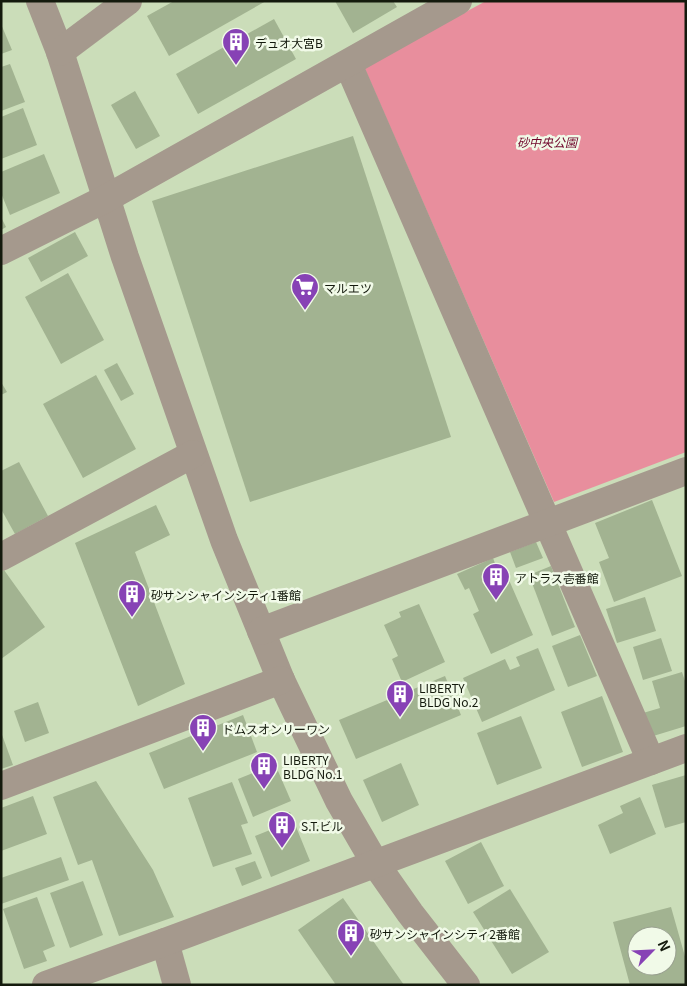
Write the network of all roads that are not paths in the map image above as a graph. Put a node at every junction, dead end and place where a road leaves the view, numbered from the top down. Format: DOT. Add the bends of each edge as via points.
graph roads {
  1 [pos="40,1"];
  2 [pos="128,1"];
  3 [pos="458,1"];
  4 [pos="60,52"];
  5 [pos="348,64"];
  6 [pos="107,198"];
  7 [pos="1,251"];
  8 [pos="194,454"];
  9 [pos="686,471"];
  10 [pos="548,524"];
  11 [pos="1,557"];
  12 [pos="261,631"];
  13 [pos="281,680"];
  14 [pos="686,748"];
  15 [pos="651,761"];
  16 [pos="1,786"];
  17 [pos="375,862"];
  18 [pos="165,942"];
  19 [pos="46,985"];
  20 [pos="177,985"];
  21 [pos="466,985"];
  1 -- 4 [label="street"];
  2 -- 4 [label="street"];
  3 -- 5 [label="street"];
  4 -- 6 [label="street"];
  5 -- 6 [label="street"];
  5 -- 10 [label="street"];
  6 -- 7 [label="street"];
  6 -- 8 [label="street"];
  8 -- 11 [label="street"];
  8 -- 12 [label="street"];
  9 -- 10 [label="street"];
  10 -- 12 [label="street"];
  10 -- 15 [label="street"];
  12 -- 13 [label="street"];
  13 -- 16 [label="street"];
  13 -- 17 [label="street" via="339,801"];
  14 -- 15 [label="street"];
  15 -- 17 [label="street"];
  17 -- 18 [label="street"];
  17 -- 21 [label="street"];
  18 -- 19 [label="street"];
  18 -- 20 [label="street"];
}
